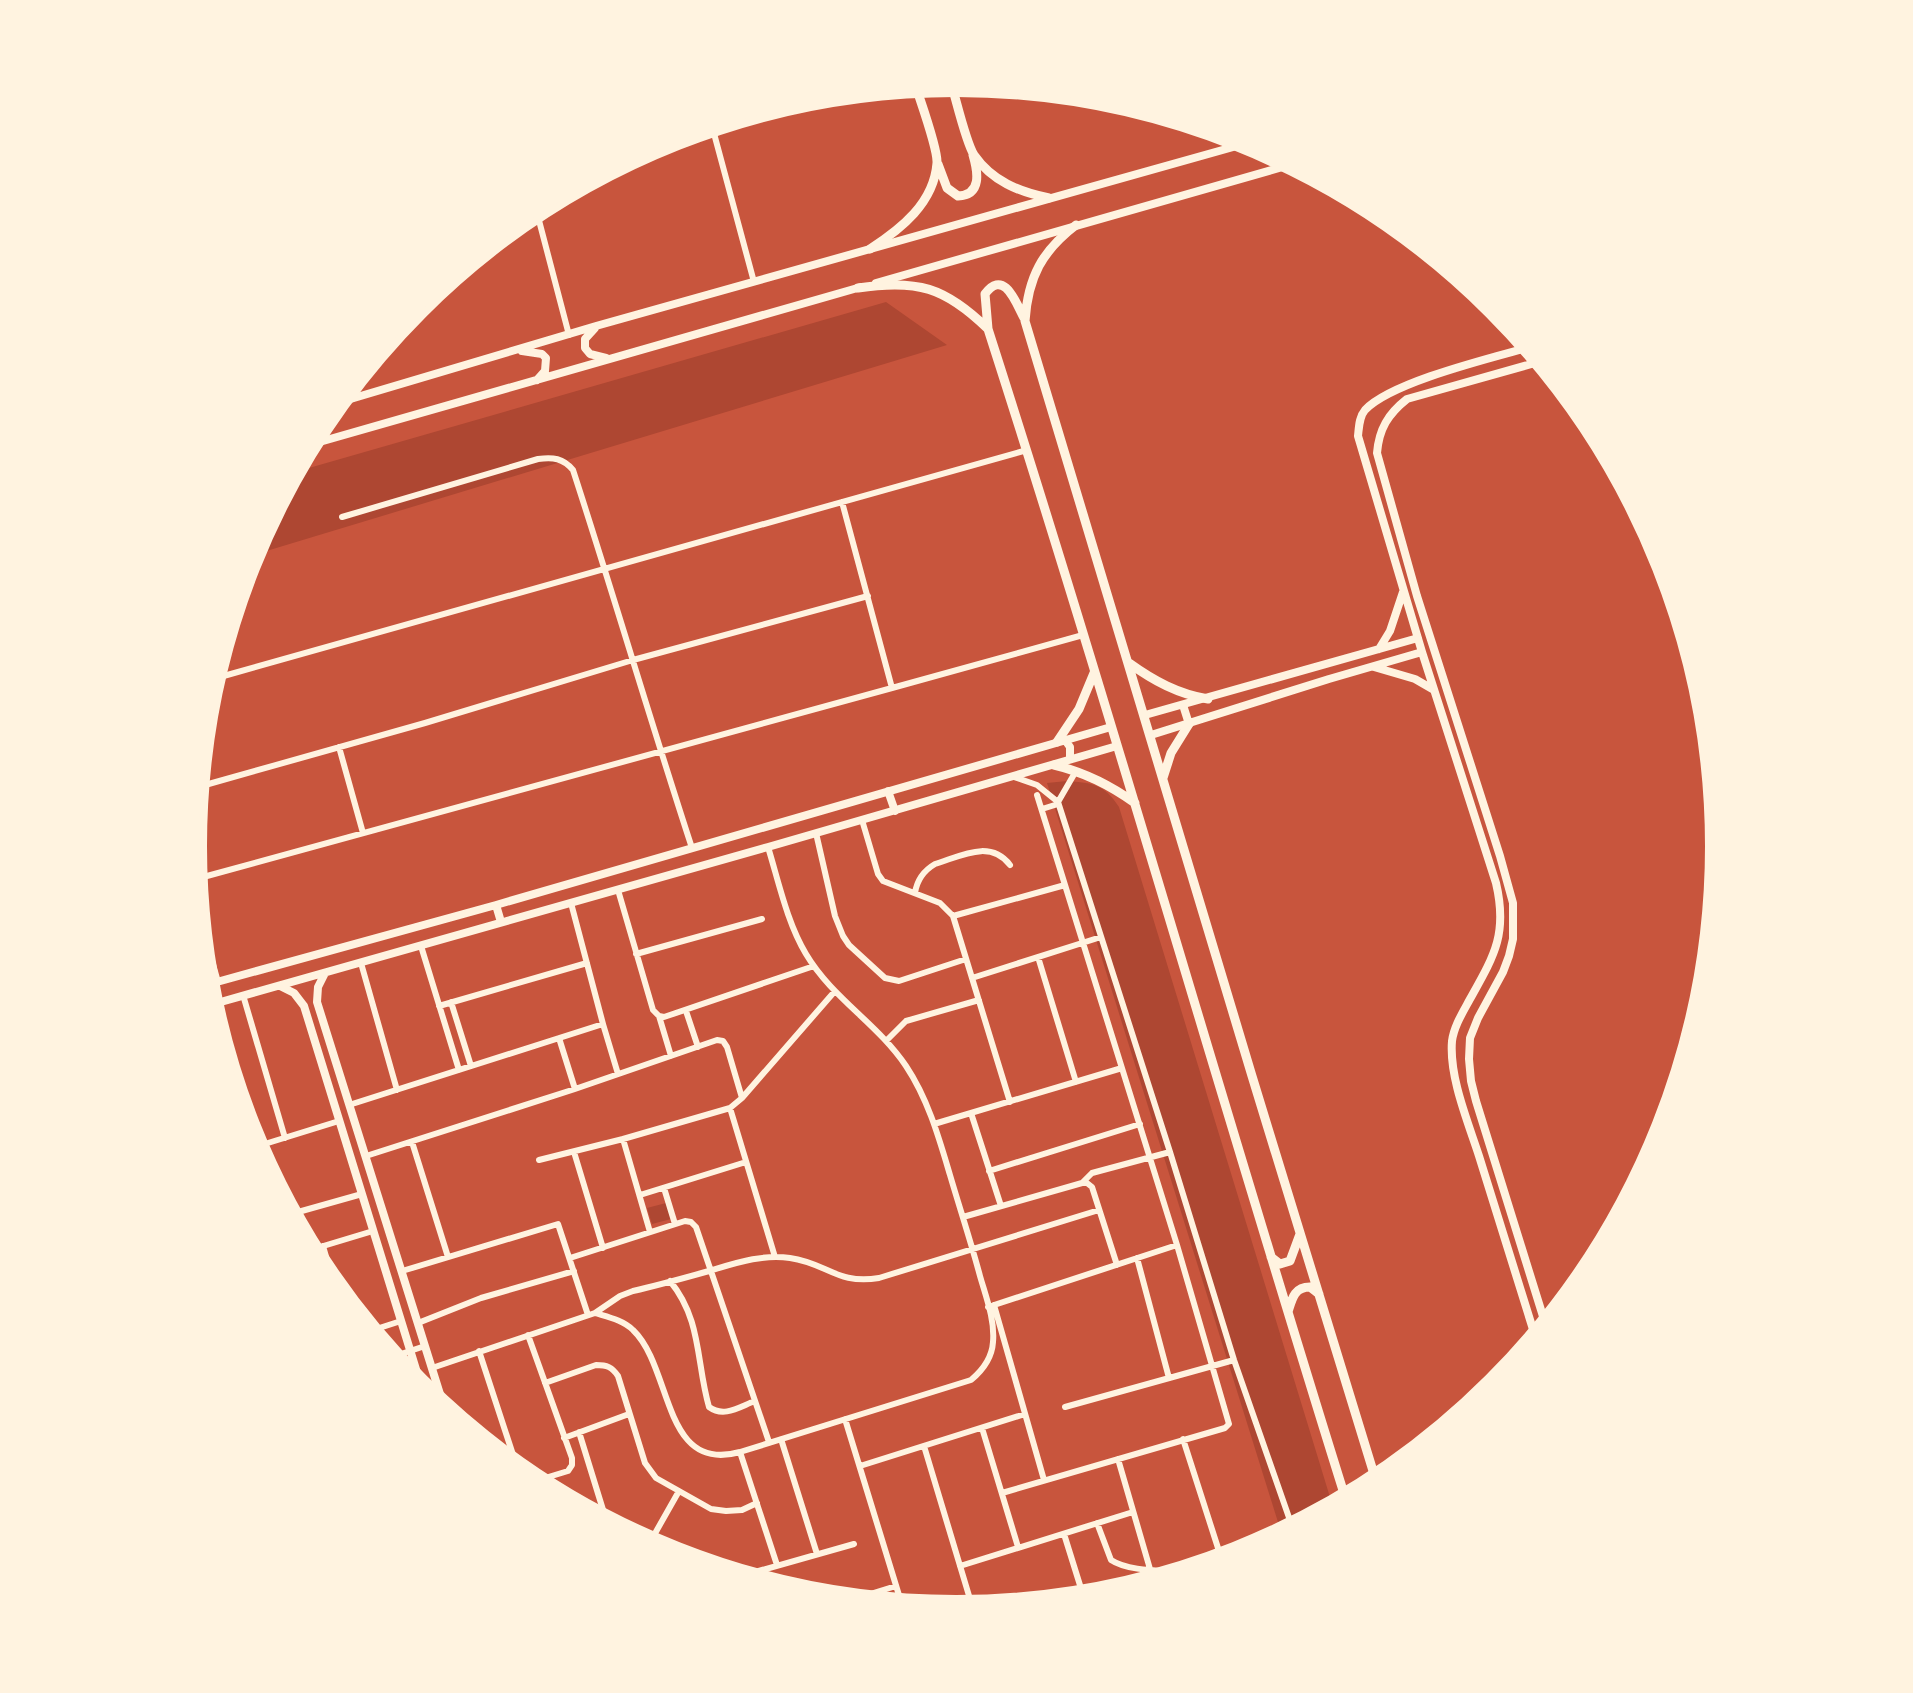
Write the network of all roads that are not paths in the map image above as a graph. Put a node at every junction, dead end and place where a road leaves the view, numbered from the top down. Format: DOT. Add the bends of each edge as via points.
graph roads {
  1 [pos="954,93"];
  2 [pos="918,95"];
  3 [pos="714,133"];
  4 [pos="1235,146"];
  5 [pos="972,153"];
  6 [pos="937,162"];
  7 [pos="1279,166"];
  8 [pos="1283,168"];
  9 [pos="1273,171"];
  10 [pos="1049,198"];
  11 [pos="539,220"];
  12 [pos="1076,225"];
  13 [pos="870,249"];
  14 [pos="753,282"];
  15 [pos="858,288"];
  16 [pos="1025,321"];
  17 [pos="596,326"];
  18 [pos="988,329"];
  19 [pos="569,334"];
  20 [pos="1522,349"];
  21 [pos="516,350"];
  22 [pos="609,358"];
  23 [pos="1534,363"];
  24 [pos="1468,365"];
  25 [pos="536,381"];
  26 [pos="1473,381"];
  27 [pos="351,399"];
  28 [pos="322,441"];
  29 [pos="1027,450"];
  30 [pos="842,502"];
  31 [pos="342,517"];
  32 [pos="605,568"];
  33 [pos="1404,591"];
  34 [pos="868,596"];
  35 [pos="1083,635"];
  36 [pos="1418,638"];
  37 [pos="1379,649"];
  38 [pos="1422,652"];
  39 [pos="633,660"];
  40 [pos="1129,663"];
  41 [pos="1373,667"];
  42 [pos="1094,673"];
  43 [pos="223,676"];
  44 [pos="892,688"];
  45 [pos="1434,690"];
  46 [pos="1208,699"];
  47 [pos="1183,705"];
  48 [pos="1145,715"];
  49 [pos="1189,724"];
  50 [pos="1111,727"];
  51 [pos="1151,735"];
  52 [pos="1061,741"];
  53 [pos="1117,746"];
  54 [pos="339,747"];
  55 [pos="660,752"];
  56 [pos="1070,759"];
  57 [pos="1054,765"];
  58 [pos="1076,771"];
  59 [pos="1014,777"];
  60 [pos="1163,781"];
  61 [pos="206,785"];
  62 [pos="888,791"];
  63 [pos="1037,795"];
  64 [pos="1058,803"];
  65 [pos="1136,803"];
  66 [pos="1042,809"];
  67 [pos="895,811"];
  68 [pos="862,820"];
  69 [pos="363,833"];
  70 [pos="816,833"];
  71 [pos="768,847"];
  72 [pos="692,848"];
  73 [pos="1010,866"];
  74 [pos="204,877"];
  75 [pos="1065,885"];
  76 [pos="618,890"];
  77 [pos="915,893"];
  78 [pos="571,903"];
  79 [pos="496,905"];
  80 [pos="953,916"];
  81 [pos="762,919"];
  82 [pos="501,922"];
  83 [pos="1101,937"];
  84 [pos="1083,943"];
  85 [pos="421,946"];
  86 [pos="636,954"];
  87 [pos="211,957"];
  88 [pos="1038,957"];
  89 [pos="966,959"];
  90 [pos="361,963"];
  91 [pos="587,963"];
  92 [pos="814,966"];
  93 [pos="325,973"];
  94 [pos="972,978"];
  95 [pos="218,982"];
  96 [pos="278,986"];
  97 [pos="835,991"];
  98 [pos="243,995"];
  99 [pos="979,999"];
  100 [pos="219,1002"];
  101 [pos="317,1002"];
  102 [pos="452,1002"];
  103 [pos="304,1006"];
  104 [pos="439,1006"];
  105 [pos="686,1011"];
  106 [pos="659,1016"];
  107 [pos="603,1024"];
  108 [pos="559,1038"];
  109 [pos="887,1040"];
  110 [pos="698,1047"];
  111 [pos="671,1056"];
  112 [pos="471,1066"];
  113 [pos="1122,1068"];
  114 [pos="459,1070"];
  115 [pos="618,1074"];
  116 [pos="1076,1082"];
  117 [pos="575,1089"];
  118 [pos="397,1090"];
  119 [pos="742,1098"];
  120 [pos="1010,1102"];
  121 [pos="350,1105"];
  122 [pos="730,1108"];
  123 [pos="971,1113"];
  124 [pos="339,1121"];
  125 [pos="934,1124"];
  126 [pos="1140,1124"];
  127 [pos="285,1138"];
  128 [pos="623,1139"];
  129 [pos="412,1142"];
  130 [pos="264,1144"];
  131 [pos="574,1152"];
  132 [pos="1170,1152"];
  133 [pos="366,1156"];
  134 [pos="1150,1158"];
  135 [pos="539,1160"];
  136 [pos="746,1162"];
  137 [pos="989,1171"];
  138 [pos="1082,1182"];
  139 [pos="664,1188"];
  140 [pos="362,1194"];
  141 [pos="640,1195"];
  142 [pos="1001,1206"];
  143 [pos="1099,1210"];
  144 [pos="298,1212"];
  145 [pos="963,1217"];
  146 [pos="675,1224"];
  147 [pos="373,1231"];
  148 [pos="650,1232"];
  149 [pos="1300,1233"];
  150 [pos="1178,1245"];
  151 [pos="323,1246"];
  152 [pos="319,1247"];
  153 [pos="603,1248"];
  154 [pos="973,1248"];
  155 [pos="448,1257"];
  156 [pos="775,1257"];
  157 [pos="1271,1257"];
  158 [pos="570,1258"];
  159 [pos="1137,1258"];
  160 [pos="327,1260"];
  161 [pos="1117,1265"];
  162 [pos="711,1270"];
  163 [pos="402,1271"];
  164 [pos="574,1272"];
  165 [pos="1532,1279"];
  166 [pos="670,1281"];
  167 [pos="1518,1283"];
  168 [pos="1319,1294"];
  169 [pos="411,1301"];
  170 [pos="397,1306"];
  171 [pos="991,1306"];
  172 [pos="1288,1313"];
  173 [pos="592,1314"];
  174 [pos="1544,1318"];
  175 [pos="401,1321"];
  176 [pos="418,1323"];
  177 [pos="378,1328"];
  178 [pos="1533,1330"];
  179 [pos="528,1335"];
  180 [pos="425,1346"];
  181 [pos="410,1351"];
  182 [pos="479,1352"];
  183 [pos="401,1354"];
  184 [pos="1234,1360"];
  185 [pos="1212,1365"];
  186 [pos="432,1368"];
  187 [pos="416,1371"];
  188 [pos="1169,1378"];
  189 [pos="545,1383"];
  190 [pos="440,1394"];
  191 [pos="755,1401"];
  192 [pos="1065,1407"];
  193 [pos="629,1414"];
  194 [pos="1025,1414"];
  195 [pos="845,1419"];
  196 [pos="982,1428"];
  197 [pos="579,1432"];
  198 [pos="564,1438"];
  199 [pos="781,1438"];
  200 [pos="1183,1439"];
  201 [pos="769,1442"];
  202 [pos="924,1446"];
  203 [pos="740,1452"];
  204 [pos="513,1455"];
  205 [pos="1118,1459"];
  206 [pos="860,1466"];
  207 [pos="1374,1474"];
  208 [pos="546,1478"];
  209 [pos="1044,1480"];
  210 [pos="679,1491"];
  211 [pos="1344,1492"];
  212 [pos="1002,1493"];
  213 [pos="757,1503"];
  214 [pos="604,1512"];
  215 [pos="1133,1512"];
  216 [pos="1291,1522"];
  217 [pos="1097,1523"];
  218 [pos="1064,1534"];
  219 [pos="654,1537"];
  220 [pos="854,1544"];
  221 [pos="1018,1547"];
  222 [pos="1218,1553"];
  223 [pos="817,1554"];
  224 [pos="777,1566"];
  225 [pos="960,1566"];
  226 [pos="1150,1569"];
  227 [pos="1165,1570"];
  228 [pos="755,1572"];
  229 [pos="896,1586"];
  230 [pos="1081,1590"];
  231 [pos="868,1595"];
  232 [pos="900,1597"];
  233 [pos="971,1599"];
  1 -- 5 [label="main road"];
  2 -- 6 [label="main road"];
  3 -- 14 [label="street"];
  4 -- 10 [label="street"];
  5 -- 6 [label="main road" via="978,176 976,187 965,196 947,188"];
  5 -- 10 [label="main road" via="1007,185"];
  6 -- 13 [label="main road" via="933,181 914,214"];
  7 -- 9 [label="street"];
  8 -- 9 [label="street"];
  9 -- 12 [label="street"];
  10 -- 13 [label="street"];
  11 -- 19 [label="street"];
  12 -- 15 [label="street"];
  12 -- 16 [label="main road" via="1048,250 1038,266 1030,284"];
  13 -- 14 [label="street"];
  14 -- 17 [label="street"];
  15 -- 18 [label="main road" via="905,284 942,293 967,308"];
  15 -- 22 [label="street"];
  16 -- 18 [label="main road" via="1009,290 996,285 985,294"];
  16 -- 40 [label="main road"];
  17 -- 19 [label="street"];
  17 -- 22 [label="street" via="585,339 585,348 590,354"];
  18 -- 29 [label="main road"];
  19 -- 21 [label="street"];
  20 -- 24 [label="street"];
  21 -- 25 [label="street" via="545,356 544,371"];
  21 -- 27 [label="street"];
  22 -- 25 [label="street"];
  23 -- 26 [label="street"];
  24 -- 26 [label="street"];
  24 -- 33 [label="street" via="1377,400 1359,420 1358,436"];
  25 -- 28 [label="street"];
  26 -- 165 [label="street" via="1407,399 1384,422 1377,453 1417,596 1513,903 1509,956 1470,1038 1469,1059 1476,1101"];
  29 -- 30 [label="street"];
  29 -- 35 [label="main road"];
  30 -- 32 [label="street"];
  30 -- 34 [label="street"];
  31 -- 32 [label="street" via="538,459 560,459 573,470"];
  32 -- 39 [label="street"];
  32 -- 43 [label="street"];
  33 -- 36 [label="street"];
  33 -- 37 [label="street"];
  34 -- 39 [label="street"];
  34 -- 44 [label="street"];
  35 -- 42 [label="main road"];
  35 -- 44 [label="street"];
  36 -- 37 [label="street"];
  36 -- 38 [label="street"];
  37 -- 46 [label="street"];
  38 -- 41 [label="street"];
  38 -- 45 [label="street"];
  39 -- 54 [label="street"];
  39 -- 55 [label="street"];
  40 -- 46 [label="main road" via="1162,685"];
  40 -- 48 [label="main road"];
  41 -- 45 [label="street" via="1415,679"];
  41 -- 49 [label="street"];
  42 -- 50 [label="main road"];
  42 -- 52 [label="main road"];
  44 -- 55 [label="street"];
  45 -- 167 [label="street" via="1501,903 1498,943 1452,1040 1462,1102"];
  46 -- 47 [label="street"];
  47 -- 48 [label="street"];
  47 -- 49 [label="street"];
  48 -- 51 [label="main road"];
  49 -- 51 [label="street"];
  49 -- 60 [label="main road" via="1171,753"];
  50 -- 52 [label="street"];
  50 -- 53 [label="main road"];
  51 -- 60 [label="main road"];
  52 -- 56 [label="street" via="1071,751"];
  52 -- 62 [label="street"];
  53 -- 56 [label="street"];
  53 -- 65 [label="main road"];
  54 -- 61 [label="street"];
  54 -- 69 [label="street"];
  55 -- 69 [label="street"];
  55 -- 72 [label="street"];
  56 -- 57 [label="street"];
  57 -- 58 [label="main road"];
  57 -- 59 [label="street"];
  58 -- 64 [label="street"];
  58 -- 65 [label="main road"];
  59 -- 64 [label="street" via="1037,785"];
  59 -- 67 [label="street"];
  60 -- 149 [label="main road"];
  62 -- 67 [label="street"];
  62 -- 72 [label="street"];
  63 -- 66 [label="street"];
  64 -- 66 [label="street"];
  64 -- 83 [label="street"];
  65 -- 157 [label="main road"];
  66 -- 75 [label="street"];
  67 -- 68 [label="street"];
  68 -- 70 [label="street"];
  68 -- 77 [label="street" via="883,881"];
  69 -- 74 [label="street"];
  70 -- 71 [label="street"];
  70 -- 89 [label="street" via="843,936 885,978 899,981"];
  71 -- 76 [label="street"];
  71 -- 92 [label="street" via="792,926"];
  72 -- 79 [label="street"];
  73 -- 77 [label="street" via="997,853 978,851 928,868"];
  75 -- 80 [label="street"];
  75 -- 84 [label="street"];
  76 -- 78 [label="street"];
  76 -- 86 [label="street"];
  77 -- 80 [label="street" via="940,903"];
  78 -- 82 [label="street"];
  78 -- 91 [label="street"];
  79 -- 82 [label="street"];
  79 -- 95 [label="street"];
  80 -- 89 [label="street"];
  81 -- 86 [label="street"];
  82 -- 85 [label="street"];
  83 -- 84 [label="street"];
  83 -- 132 [label="street"];
  84 -- 88 [label="street"];
  84 -- 113 [label="street"];
  85 -- 90 [label="street"];
  85 -- 104 [label="street"];
  86 -- 106 [label="street" via="653,1010"];
  87 -- 95 [label="street"];
  88 -- 94 [label="street"];
  88 -- 116 [label="street"];
  89 -- 94 [label="street"];
  90 -- 93 [label="street"];
  90 -- 118 [label="street"];
  91 -- 102 [label="street"];
  91 -- 107 [label="street"];
  92 -- 97 [label="street"];
  92 -- 105 [label="street"];
  93 -- 96 [label="street"];
  93 -- 101 [label="street" via="318,987"];
  94 -- 99 [label="street"];
  96 -- 98 [label="street"];
  96 -- 103 [label="street" via="294,993"];
  97 -- 109 [label="street"];
  97 -- 119 [label="street"];
  98 -- 100 [label="street"];
  98 -- 127 [label="street"];
  99 -- 109 [label="street" via="906,1021"];
  99 -- 120 [label="street"];
  101 -- 103 [label="street"];
  101 -- 121 [label="street"];
  102 -- 104 [label="street"];
  102 -- 112 [label="street"];
  103 -- 124 [label="street"];
  104 -- 114 [label="street"];
  105 -- 106 [label="street"];
  105 -- 110 [label="street"];
  106 -- 111 [label="street"];
  107 -- 108 [label="street"];
  107 -- 115 [label="street"];
  108 -- 112 [label="street"];
  108 -- 117 [label="street"];
  109 -- 125 [label="street" via="907,1066"];
  110 -- 111 [label="street"];
  110 -- 119 [label="street" via="717,1040 727,1045"];
  111 -- 115 [label="street"];
  112 -- 114 [label="street"];
  113 -- 116 [label="street"];
  113 -- 126 [label="street"];
  114 -- 118 [label="street"];
  115 -- 117 [label="street"];
  116 -- 120 [label="street"];
  117 -- 129 [label="street"];
  118 -- 121 [label="street"];
  119 -- 122 [label="street"];
  120 -- 123 [label="street"];
  121 -- 133 [label="street"];
  122 -- 128 [label="street"];
  122 -- 136 [label="street"];
  123 -- 125 [label="street"];
  123 -- 137 [label="street"];
  124 -- 127 [label="street"];
  124 -- 140 [label="street"];
  125 -- 145 [label="street"];
  126 -- 134 [label="street"];
  126 -- 137 [label="street"];
  127 -- 130 [label="street"];
  128 -- 131 [label="street"];
  128 -- 141 [label="street"];
  129 -- 133 [label="street"];
  129 -- 155 [label="street"];
  131 -- 135 [label="street"];
  131 -- 153 [label="street"];
  132 -- 134 [label="street"];
  132 -- 184 [label="street"];
  133 -- 163 [label="street"];
  134 -- 138 [label="street" via="1092,1173"];
  134 -- 150 [label="street"];
  136 -- 139 [label="street"];
  136 -- 156 [label="street"];
  137 -- 142 [label="street"];
  138 -- 142 [label="street"];
  138 -- 143 [label="street" via="1092,1187"];
  139 -- 141 [label="street"];
  139 -- 146 [label="street"];
  140 -- 144 [label="street"];
  140 -- 147 [label="street"];
  141 -- 148 [label="street"];
  142 -- 145 [label="street"];
  143 -- 154 [label="street"];
  143 -- 161 [label="street"];
  145 -- 154 [label="street"];
  146 -- 148 [label="street"];
  146 -- 162 [label="street" via="685,1221 696,1227"];
  147 -- 151 [label="street"];
  147 -- 170 [label="street"];
  148 -- 153 [label="street"];
  149 -- 157 [label="main road" via="1290,1261 1280,1264"];
  149 -- 168 [label="main road"];
  150 -- 159 [label="street"];
  150 -- 185 [label="street"];
  151 -- 152 [label="street"];
  151 -- 160 [label="street"];
  153 -- 158 [label="street"];
  154 -- 156 [label="street" via="864,1280 835,1275 807,1262"];
  154 -- 171 [label="street"];
  155 -- 158 [label="street" via="558,1224"];
  155 -- 163 [label="street"];
  156 -- 162 [label="street" via="742,1260"];
  157 -- 172 [label="main road"];
  158 -- 164 [label="street"];
  159 -- 161 [label="street"];
  159 -- 188 [label="street"];
  161 -- 171 [label="street"];
  162 -- 166 [label="street"];
  162 -- 191 [label="street"];
  163 -- 169 [label="street"];
  164 -- 173 [label="street"];
  164 -- 176 [label="street" via="481,1298"];
  165 -- 167 [label="street"];
  165 -- 174 [label="street"];
  166 -- 173 [label="street" via="620,1296"];
  166 -- 191 [label="street" via="692,1318 709,1407 725,1413"];
  167 -- 178 [label="street"];
  168 -- 172 [label="main road" via="1310,1287 1299,1289"];
  168 -- 207 [label="main road"];
  169 -- 170 [label="street"];
  169 -- 176 [label="street"];
  170 -- 175 [label="street"];
  171 -- 194 [label="street"];
  171 -- 195 [label="street" via="993,1346 984,1368 971,1380"];
  172 -- 211 [label="main road"];
  173 -- 179 [label="street"];
  173 -- 203 [label="street" via="615,1318 644,1343 687,1442 713,1455"];
  175 -- 177 [label="street"];
  175 -- 181 [label="street"];
  176 -- 180 [label="street"];
  179 -- 182 [label="street"];
  179 -- 189 [label="street"];
  180 -- 181 [label="street"];
  180 -- 186 [label="street"];
  181 -- 183 [label="street"];
  181 -- 187 [label="street"];
  182 -- 186 [label="street"];
  182 -- 204 [label="street"];
  184 -- 185 [label="street"];
  184 -- 216 [label="street"];
  185 -- 188 [label="street"];
  185 -- 200 [label="street" via="1229,1424"];
  186 -- 190 [label="street"];
  188 -- 192 [label="street"];
  189 -- 193 [label="street" via="605,1365 618,1376"];
  189 -- 198 [label="street"];
  191 -- 201 [label="street"];
  193 -- 197 [label="street"];
  193 -- 210 [label="street" via="649,1471"];
  194 -- 196 [label="street"];
  194 -- 209 [label="street"];
  195 -- 199 [label="street"];
  195 -- 206 [label="street"];
  196 -- 202 [label="street"];
  196 -- 212 [label="street"];
  197 -- 198 [label="street"];
  197 -- 214 [label="street"];
  198 -- 208 [label="street" via="572,1465 568,1471"];
  199 -- 201 [label="street"];
  199 -- 223 [label="street"];
  200 -- 205 [label="street"];
  200 -- 222 [label="street"];
  201 -- 203 [label="street"];
  202 -- 206 [label="street"];
  202 -- 225 [label="street"];
  203 -- 213 [label="street"];
  205 -- 209 [label="street"];
  205 -- 215 [label="street"];
  206 -- 229 [label="street"];
  209 -- 212 [label="street"];
  210 -- 213 [label="street" via="711,1509 742,1510"];
  210 -- 219 [label="street"];
  212 -- 221 [label="street"];
  213 -- 224 [label="street"];
  215 -- 217 [label="street"];
  215 -- 226 [label="street"];
  217 -- 218 [label="street"];
  217 -- 226 [label="street" via="1111,1560 1127,1567"];
  218 -- 221 [label="street"];
  218 -- 230 [label="street"];
  220 -- 223 [label="street"];
  221 -- 225 [label="street"];
  223 -- 224 [label="street"];
  224 -- 228 [label="street"];
  225 -- 233 [label="street"];
  226 -- 227 [label="street"];
  229 -- 231 [label="street"];
  229 -- 232 [label="street"];
}
